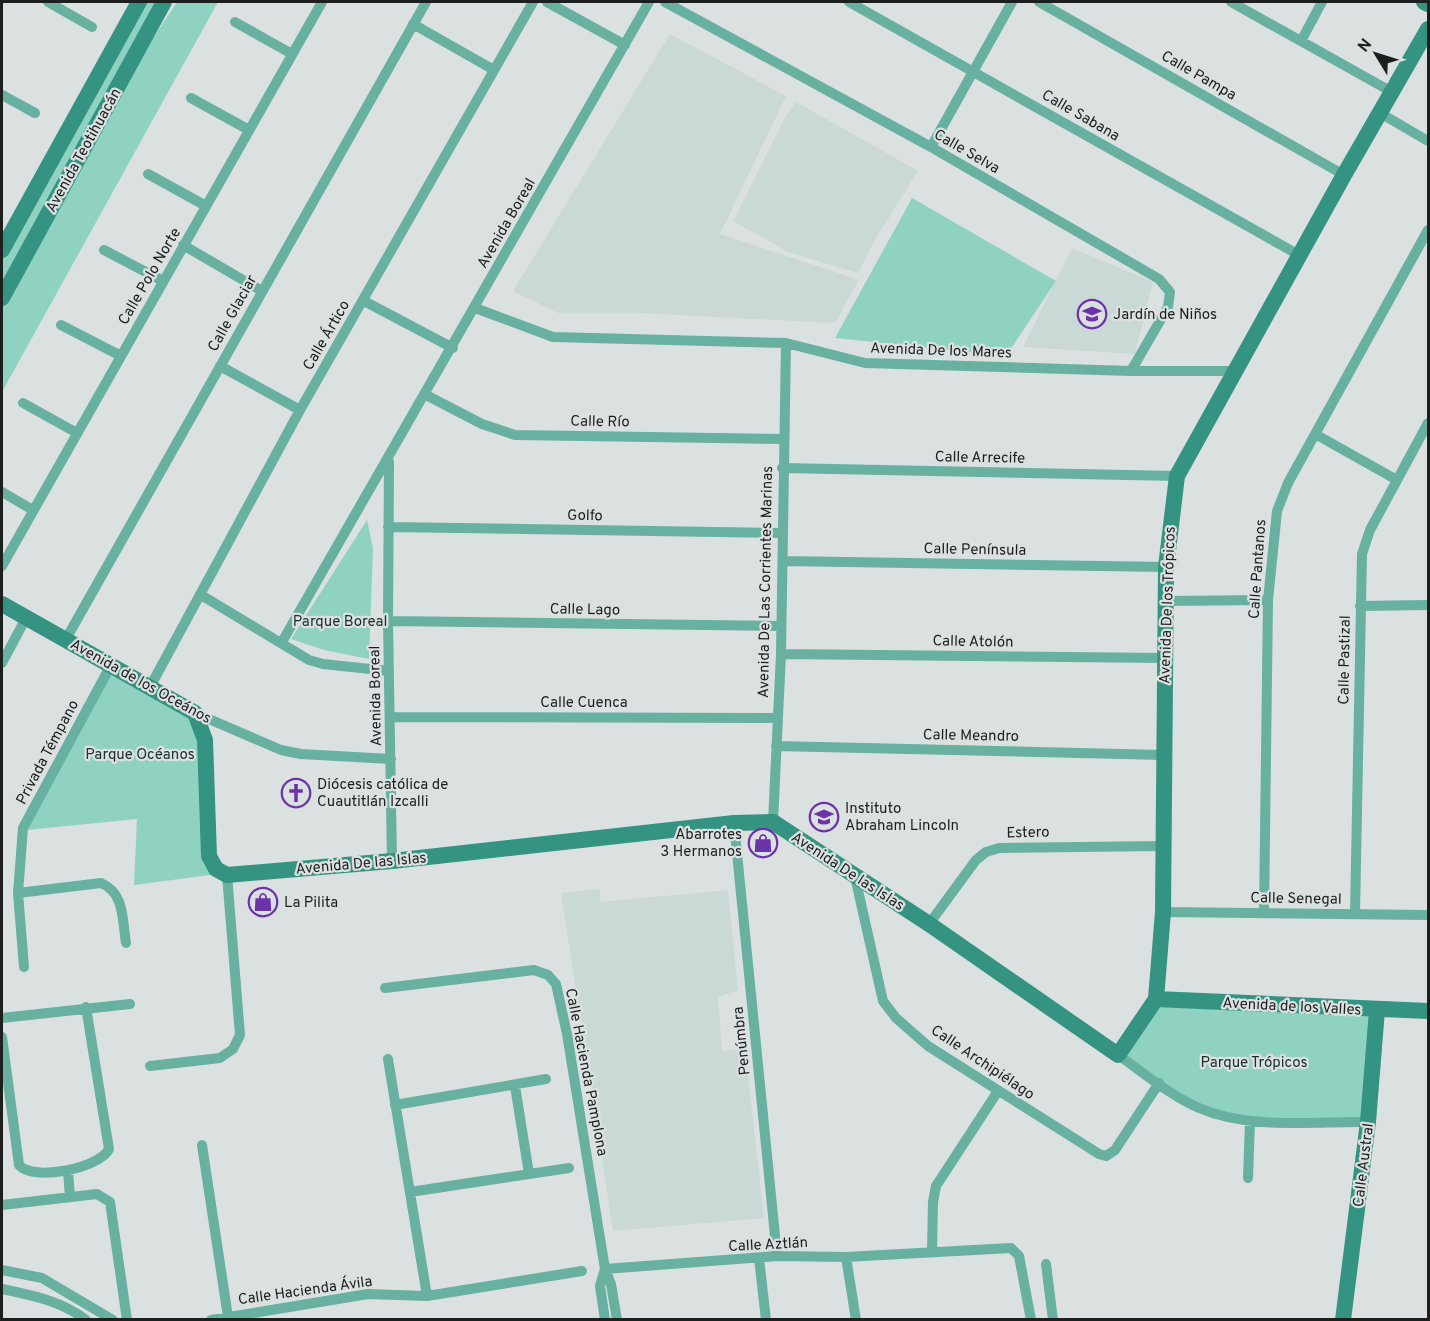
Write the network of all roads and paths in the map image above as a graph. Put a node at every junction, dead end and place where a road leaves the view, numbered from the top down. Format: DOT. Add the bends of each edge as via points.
graph roads {
  1 [pos="48,2"];
  2 [pos="139,2"];
  3 [pos="164,2"];
  4 [pos="322,2"];
  5 [pos="426,2"];
  6 [pos="533,2"];
  7 [pos="547,2"];
  8 [pos="650,2"];
  9 [pos="665,2"];
  10 [pos="849,2"];
  11 [pos="1012,2"];
  12 [pos="1039,2"];
  13 [pos="1231,2"];
  14 [pos="1322,2"];
  15 [pos="1424,2"];
  16 [pos="1428,4"];
  17 [pos="235,22"];
  18 [pos="413,24"];
  19 [pos="93,27"];
  20 [pos="1428,29"];
  21 [pos="1301,41"];
  22 [pos="625,45"];
  23 [pos="292,54"];
  24 [pos="494,70"];
  25 [pos="974,71"];
  26 [pos="1392,92"];
  27 [pos="2,94"];
  28 [pos="191,98"];
  29 [pos="35,113"];
  30 [pos="1380,113"];
  31 [pos="249,130"];
  32 [pos="1428,141"];
  33 [pos="931,147"];
  34 [pos="148,174"];
  35 [pos="1344,175"];
  36 [pos="206,206"];
  37 [pos="1428,230"];
  38 [pos="183,245"];
  39 [pos="2,250"];
  40 [pos="104,250"];
  41 [pos="1299,255"];
  42 [pos="163,281"];
  43 [pos="262,291"];
  44 [pos="2,298"];
  45 [pos="364,301"];
  46 [pos="475,308"];
  47 [pos="61,325"];
  48 [pos="786,343"];
  49 [pos="453,348"];
  50 [pos="121,356"];
  51 [pos="220,366"];
  52 [pos="1131,371"];
  53 [pos="1234,371"];
  54 [pos="426,395"];
  55 [pos="23,403"];
  56 [pos="300,410"];
  57 [pos="1428,423"];
  58 [pos="77,433"];
  59 [pos="1315,434"];
  60 [pos="782,439"];
  61 [pos="389,459"];
  62 [pos="782,468"];
  63 [pos="1177,476"];
  64 [pos="1397,480"];
  65 [pos="2,492"];
  66 [pos="33,510"];
  67 [pos="388,527"];
  68 [pos="782,533"];
  69 [pos="783,561"];
  70 [pos="2,566"];
  71 [pos="1166,567"];
  72 [pos="201,595"];
  73 [pos="1268,600"];
  74 [pos="1166,601"];
  75 [pos="2,604"];
  76 [pos="1428,605"];
  77 [pos="1360,606"];
  78 [pos="26,618"];
  79 [pos="388,621"];
  80 [pos="781,626"];
  81 [pos="66,639"];
  82 [pos="282,642"];
  83 [pos="781,654"];
  84 [pos="1165,658"];
  85 [pos="2,663"];
  86 [pos="111,665"];
  87 [pos="389,670"];
  88 [pos="150,687"];
  89 [pos="195,713"];
  90 [pos="391,717"];
  91 [pos="778,718"];
  92 [pos="776,746"];
  93 [pos="1164,755"];
  94 [pos="391,759"];
  95 [pos="773,822"];
  96 [pos="734,823"];
  97 [pos="1164,846"];
  98 [pos="392,861"];
  99 [pos="228,875"];
  100 [pos="855,877"];
  101 [pos="18,893"];
  102 [pos="1163,912"];
  103 [pos="1263,912"];
  104 [pos="1355,914"];
  105 [pos="1428,915"];
  106 [pos="929,924"];
  107 [pos="126,943"];
  108 [pos="24,967"];
  109 [pos="384,987"];
  110 [pos="1156,999"];
  111 [pos="130,1004"];
  112 [pos="86,1007"];
  113 [pos="1377,1010"];
  114 [pos="1428,1011"];
  115 [pos="2,1018"];
  116 [pos="2,1037"];
  117 [pos="1118,1055"];
  118 [pos="388,1059"];
  119 [pos="150,1066"];
  120 [pos="546,1080"];
  121 [pos="1159,1083"];
  122 [pos="515,1086"];
  123 [pos="998,1091"];
  124 [pos="395,1104"];
  125 [pos="1250,1121"];
  126 [pos="1368,1122"];
  127 [pos="202,1145"];
  128 [pos="569,1168"];
  129 [pos="68,1171"];
  130 [pos="529,1174"];
  131 [pos="1248,1178"];
  132 [pos="410,1192"];
  133 [pos="70,1197"];
  134 [pos="2,1206"];
  135 [pos="933,1252"];
  136 [pos="777,1256"];
  137 [pos="846,1257"];
  138 [pos="759,1258"];
  139 [pos="1046,1264"];
  140 [pos="605,1269"];
  141 [pos="2,1270"];
  142 [pos="582,1271"];
  143 [pos="2,1288"];
  144 [pos="427,1296"];
  145 [pos="129,1317"];
  146 [pos="228,1317"];
  147 [pos="86,1320"];
  148 [pos="112,1320"];
  149 [pos="211,1320"];
  150 [pos="605,1320"];
  151 [pos="617,1320"];
  152 [pos="766,1320"];
  153 [pos="856,1320"];
  154 [pos="1031,1320"];
  155 [pos="1053,1320"];
  156 [pos="1343,1320"];
  1 -- 19 [label="street"];
  2 -- 39 [label="street, Avenida Teotihuacán"];
  3 -- 44 [label="street, Avenida Teotihuacán"];
  4 -- 23 [label="street, Calle Polo Norte"];
  5 -- 18 [label="street, Calle Glaciar"];
  6 -- 24 [label="street, Calle Ártico"];
  7 -- 22 [label="street"];
  8 -- 22 [label="street, Avenida Boreal"];
  9 -- 33 [label="street, Calle Selva"];
  10 -- 25 [label="street, Calle Sabana"];
  11 -- 25 [label="street"];
  12 -- 35 [label="street, Calle Pampa"];
  13 -- 21 [label="street"];
  14 -- 21 [label="street"];
  15 -- 16 [label="street"];
  17 -- 23 [label="street"];
  18 -- 24 [label="street"];
  18 -- 43 [label="street, Calle Glaciar"];
  20 -- 26 [label="street, Avenida De los Trópicos"];
  21 -- 26 [label="street"];
  22 -- 46 [label="street, Avenida Boreal"];
  23 -- 31 [label="street, Calle Polo Norte"];
  24 -- 45 [label="street, Calle Ártico"];
  25 -- 33 [label="street"];
  25 -- 41 [label="street, Calle Sabana"];
  26 -- 30 [label="street, Avenida De los Trópicos"];
  27 -- 29 [label="street"];
  28 -- 31 [label="street"];
  30 -- 32 [label="street"];
  30 -- 35 [label="street, Avenida De los Trópicos"];
  31 -- 36 [label="street, Calle Polo Norte"];
  33 -- 52 [label="street, Calle Selva" via="1159,279 1170,292 1168,308"];
  34 -- 36 [label="street"];
  35 -- 41 [label="street, Avenida De los Trópicos"];
  36 -- 38 [label="street, Calle Polo Norte"];
  37 -- 59 [label="street, Calle Pantanos"];
  38 -- 42 [label="street, Calle Polo Norte"];
  38 -- 43 [label="street"];
  40 -- 42 [label="street"];
  41 -- 53 [label="street, Avenida De los Trópicos"];
  42 -- 50 [label="street, Calle Polo Norte"];
  43 -- 51 [label="street, Calle Glaciar"];
  45 -- 49 [label="street"];
  45 -- 56 [label="street, Calle Ártico"];
  46 -- 48 [label="street, Avenida De los Mares" via="553,336"];
  46 -- 49 [label="street, Avenida Boreal"];
  47 -- 50 [label="street"];
  48 -- 52 [label="street, Avenida De los Mares" via="865,363"];
  48 -- 60 [label="street, Avenida De Las Corrientes Marinas"];
  49 -- 54 [label="street, Avenida Boreal"];
  50 -- 58 [label="street, Calle Polo Norte"];
  51 -- 56 [label="street"];
  51 -- 81 [label="street, Calle Glaciar"];
  52 -- 53 [label="street, Avenida De los Mares"];
  53 -- 63 [label="street, Avenida De los Trópicos"];
  54 -- 60 [label="street, Calle Río" via="482,424 515,435"];
  54 -- 61 [label="street, Avenida Boreal"];
  55 -- 58 [label="street"];
  56 -- 72 [label="street, Calle Ártico"];
  57 -- 64 [label="street, Calle Pastizal"];
  58 -- 66 [label="street, Calle Polo Norte"];
  59 -- 64 [label="street"];
  59 -- 73 [label="street, Calle Pantanos" via="1277,511"];
  60 -- 62 [label="street, Avenida De Las Corrientes Marinas"];
  61 -- 67 [label="street, Avenida Boreal"];
  61 -- 82 [label="street, Avenida Boreal"];
  62 -- 63 [label="street, Calle Arrecife"];
  62 -- 68 [label="street, Avenida De Las Corrientes Marinas"];
  63 -- 71 [label="street, Avenida De los Trópicos"];
  64 -- 77 [label="street, Calle Pastizal" via="1370,530 1362,554"];
  65 -- 66 [label="street"];
  66 -- 70 [label="street, Calle Polo Norte"];
  67 -- 68 [label="street, Golfo"];
  67 -- 79 [label="street, Avenida Boreal"];
  68 -- 69 [label="street, Avenida De Las Corrientes Marinas"];
  69 -- 71 [label="street, Calle Península"];
  69 -- 80 [label="street, Avenida De Las Corrientes Marinas"];
  71 -- 74 [label="street, Avenida De los Trópicos"];
  72 -- 82 [label="street"];
  72 -- 88 [label="street, Calle Ártico"];
  73 -- 74 [label="street"];
  73 -- 103 [label="street, Calle Pantanos"];
  74 -- 84 [label="street, Avenida De los Trópicos"];
  75 -- 78 [label="street, Avenida de los Oceános"];
  76 -- 77 [label="street"];
  77 -- 104 [label="street, Calle Pastizal"];
  78 -- 81 [label="street, Avenida de los Oceános"];
  78 -- 85 [label="street"];
  79 -- 80 [label="street, Calle Lago"];
  79 -- 87 [label="street, Avenida Boreal"];
  80 -- 83 [label="street, Avenida De Las Corrientes Marinas"];
  81 -- 86 [label="street, Avenida de los Oceános"];
  82 -- 87 [label="street" via="309,660 323,664"];
  83 -- 84 [label="street, Calle Atolón"];
  83 -- 91 [label="street, Avenida De Las Corrientes Marinas"];
  84 -- 93 [label="street, Avenida De los Trópicos"];
  86 -- 88 [label="street, Avenida de los Oceános"];
  86 -- 101 [label="street, Privada Témpano" via="23,828"];
  87 -- 90 [label="street, Avenida Boreal"];
  88 -- 89 [label="street, Avenida de los Oceános"];
  89 -- 94 [label="street, Avenida de los Oceános" via="281,750"];
  89 -- 99 [label="street" via="205,740 209,856 216,868"];
  90 -- 91 [label="street, Calle Cuenca"];
  90 -- 94 [label="street, Avenida Boreal"];
  91 -- 92 [label="street, Avenida De Las Corrientes Marinas"];
  92 -- 93 [label="street, Calle Meandro"];
  92 -- 95 [label="street, Avenida De Las Corrientes Marinas"];
  93 -- 97 [label="street, Avenida De los Trópicos"];
  94 -- 98 [label="street, Avenida Boreal"];
  95 -- 96 [label="street, Avenida De las Islas"];
  95 -- 100 [label="street, Avenida De las Islas"];
  96 -- 98 [label="street, Avenida De las Islas"];
  96 -- 136 [label="street, Penúmbra"];
  97 -- 102 [label="street, Avenida De los Trópicos"];
  97 -- 106 [label="street, Estero" via="999,848 986,852"];
  98 -- 99 [label="street, Avenida De las Islas"];
  99 -- 119 [label="street" via="240,1035 233,1049 220,1058"];
  100 -- 106 [label="street, Avenida De las Islas"];
  100 -- 123 [label="street, Calle Archipiélago" via="883,1001 928,1046"];
  101 -- 107 [label="street" via="101,883 112,888 119,898"];
  101 -- 108 [label="street, Privada Témpano"];
  102 -- 103 [label="street, Calle Senegal"];
  102 -- 110 [label="street, Avenida De los Trópicos"];
  103 -- 104 [label="street, Calle Senegal"];
  104 -- 105 [label="street, Calle Senegal"];
  106 -- 117 [label="street, Avenida De las Islas"];
  109 -- 140 [label="street, Calle Hacienda Pamplona" via="534,970 548,975 556,984"];
  110 -- 113 [label="street, Avenida de los Valles"];
  110 -- 117 [label="street, Avenida De los Trópicos"];
  111 -- 112 [label="street"];
  112 -- 115 [label="street"];
  112 -- 129 [label="street" via="109,1149 102,1158"];
  113 -- 114 [label="street, Avenida de los Valles"];
  113 -- 126 [label="street, Calle Austral"];
  116 -- 129 [label="street" via="19,1165 27,1170"];
  117 -- 121 [label="street, Avenida De las Islas"];
  118 -- 124 [label="street"];
  120 -- 122 [label="street"];
  121 -- 123 [label="street, Calle Archipiélago" via="1115,1150 1106,1156"];
  121 -- 125 [label="street, Avenida De las Islas" via="1198,1108"];
  122 -- 124 [label="street"];
  122 -- 130 [label="street"];
  123 -- 135 [label="street" via="936,1186"];
  124 -- 132 [label="street"];
  125 -- 126 [label="street, Avenida De las Islas"];
  125 -- 131 [label="street"];
  126 -- 156 [label="street, Calle Austral"];
  127 -- 146 [label="street"];
  128 -- 130 [label="street"];
  129 -- 133 [label="street"];
  130 -- 132 [label="street"];
  132 -- 144 [label="street"];
  133 -- 134 [label="street"];
  133 -- 145 [label="street" via="98,1194 110,1202"];
  135 -- 137 [label="street, Calle Aztlán"];
  135 -- 154 [label="street, Calle Aztlán" via="1017,1250"];
  136 -- 137 [label="street, Calle Aztlán"];
  136 -- 138 [label="street, Calle Aztlán"];
  137 -- 153 [label="street"];
  138 -- 140 [label="street, Calle Aztlán"];
  138 -- 152 [label="street"];
  139 -- 155 [label="street"];
  140 -- 150 [label="street, Calle Hacienda Pamplona" via="600,1286"];
  140 -- 151 [label="street, Calle Hacienda Pamplona"];
  141 -- 148 [label="street" via="42,1278"];
  142 -- 144 [label="street, Calle Hacienda Ávila"];
  143 -- 147 [label="street" via="74,1310"];
  144 -- 146 [label="street, Calle Hacienda Ávila" via="368,1294"];
  146 -- 149 [label="street, Calle Hacienda Ávila"];
}
